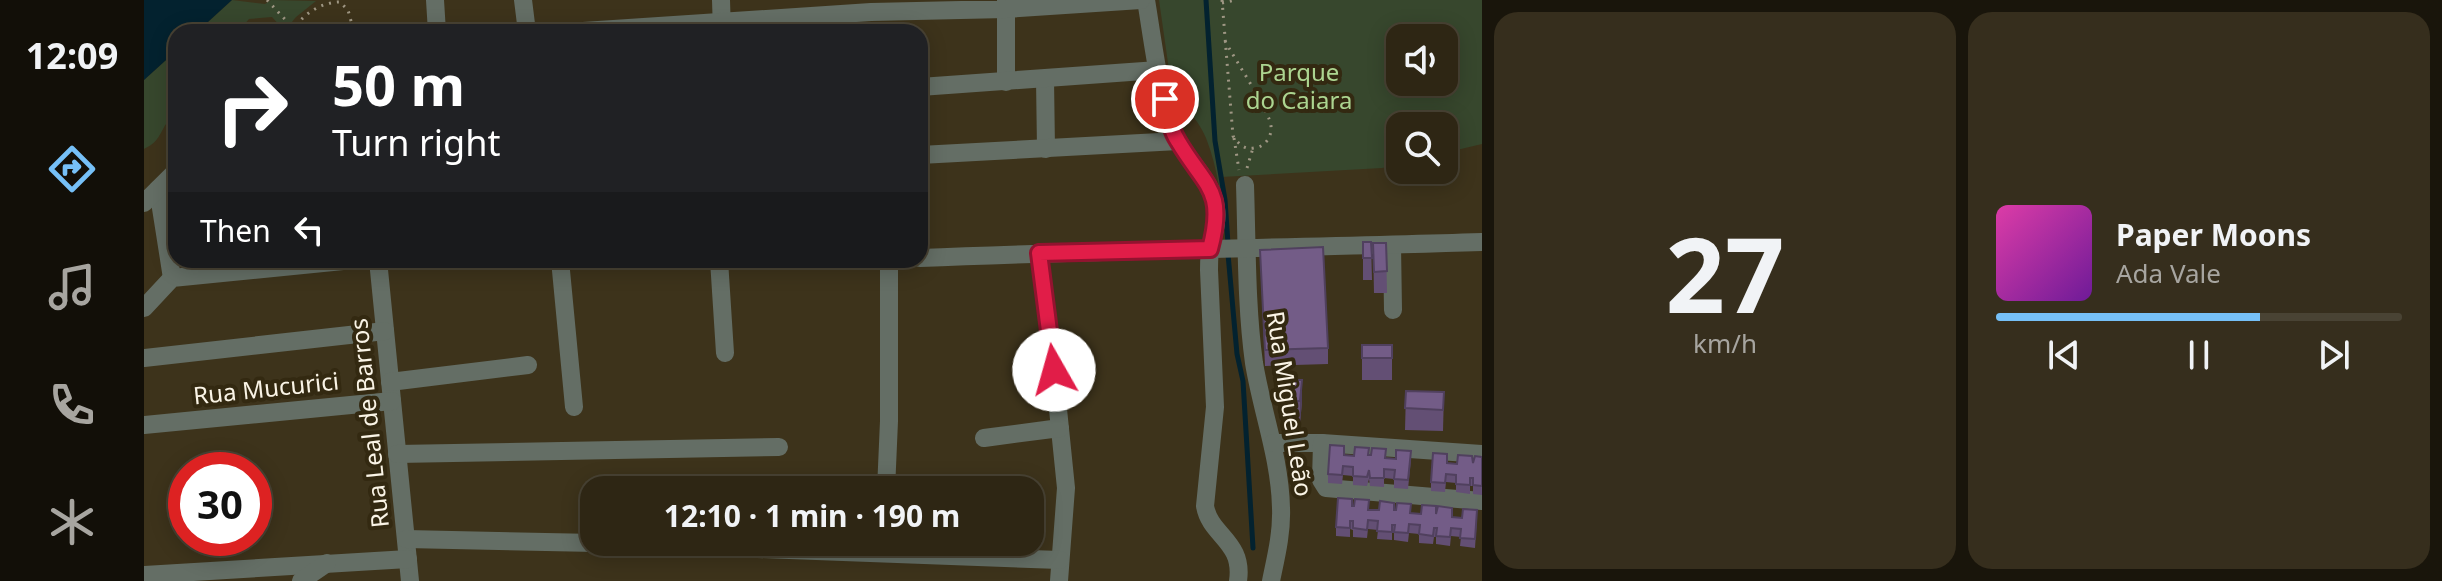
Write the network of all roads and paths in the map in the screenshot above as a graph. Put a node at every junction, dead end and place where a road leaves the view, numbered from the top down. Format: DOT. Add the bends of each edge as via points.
graph roads {
  1 [pos="267,0"];
  2 [pos="435,0"];
  3 [pos="523,0"];
  4 [pos="721,0"];
  5 [pos="1144,0"];
  6 [pos="1236,0"];
  7 [pos="1222,2"];
  8 [pos="1006,4"];
  9 [pos="871,6"];
  10 [pos="288,24"];
  11 [pos="300,24"];
  12 [pos="352,24"];
  13 [pos="436,24"];
  14 [pos="526,24"];
  15 [pos="721,24"];
  16 [pos="742,24"];
  17 [pos="1225,41"];
  18 [pos="1158,70"];
  19 [pos="1045,79"];
  20 [pos="1006,82"];
  21 [pos="928,87"];
  22 [pos="1233,136"];
  23 [pos="1178,141"];
  24 [pos="1253,148"];
  25 [pos="1046,149"];
  26 [pos="928,155"];
  27 [pos="168,179"];
  28 [pos="1245,185"];
  29 [pos="158,189"];
  30 [pos="144,203"];
  31 [pos="1482,242"];
  32 [pos="1392,245"];
  33 [pos="1212,249"];
  34 [pos="1244,249"];
  35 [pos="168,253"];
  36 [pos="1039,253"];
  37 [pos="928,258"];
  38 [pos="170,268"];
  39 [pos="224,268"];
  40 [pos="379,268"];
  41 [pos="561,268"];
  42 [pos="720,268"];
  43 [pos="889,268"];
  44 [pos="172,278"];
  45 [pos="144,308"];
  46 [pos="1393,310"];
  47 [pos="385,331"];
  48 [pos="725,353"];
  49 [pos="144,358"];
  50 [pos="528,365"];
  51 [pos="390,382"];
  52 [pos="392,401"];
  53 [pos="574,407"];
  54 [pos="144,425"];
  55 [pos="1060,428"];
  56 [pos="984,438"];
  57 [pos="1273,443"];
  58 [pos="1322,443"];
  59 [pos="779,447"];
  60 [pos="397,454"];
  61 [pos="1482,454"];
  62 [pos="887,476"];
  63 [pos="1482,501"];
  64 [pos="406,539"];
  65 [pos="580,542"];
  66 [pos="1002,556"];
  67 [pos="408,559"];
  68 [pos="1060,560"];
  69 [pos="327,563"];
  70 [pos="144,575"];
  71 [pos="301,581"];
  72 [pos="410,581"];
  73 [pos="1059,581"];
  74 [pos="1238,581"];
  75 [pos="1271,581"];
  1 -- 10 [label="path"];
  2 -- 13 [label="street"];
  3 -- 14 [label="street"];
  4 -- 15 [label="street"];
  5 -- 8 [label="street"];
  5 -- 18 [label="street"];
  6 -- 7 [label="path"];
  7 -- 17 [label="path"];
  8 -- 9 [label="street"];
  8 -- 20 [label="street"];
  9 -- 16 [label="street"];
  11 -- 12 [label="path" via="326,2 340,2"];
  17 -- 22 [label="path"];
  17 -- 24 [label="path" via="1269,117 1271,135"];
  18 -- 19 [label="street"];
  18 -- 23 [label="street"];
  19 -- 20 [label="street"];
  19 -- 25 [label="street"];
  20 -- 21 [label="street"];
  22 -- 24 [label="path" via="1240,145"];
  22 -- 24 [label="path" via="1239,174 1245,174"];
  23 -- 25 [label="street"];
  23 -- 33 [label="street" via="1216,204"];
  25 -- 26 [label="street"];
  27 -- 29 [label="street"];
  28 -- 34 [label="street, Rua Miguel Leão"];
  29 -- 30 [label="street"];
  29 -- 35 [label="street"];
  31 -- 32 [label="street"];
  32 -- 34 [label="street"];
  32 -- 46 [label="street"];
  33 -- 34 [label="street"];
  33 -- 36 [label="street"];
  33 -- 74 [label="street" via="1215,407 1205,506 1233,547"];
  34 -- 57 [label="street, Rua Miguel Leão" via="1254,365"];
  36 -- 37 [label="street"];
  36 -- 55 [label="street"];
  38 -- 44 [label="street"];
  39 -- 44 [label="street"];
  40 -- 47 [label="street, Rua Leal de Barros"];
  41 -- 53 [label="street"];
  42 -- 48 [label="street"];
  43 -- 62 [label="street"];
  44 -- 45 [label="street"];
  47 -- 49 [label="street, Rua Mucurici"];
  47 -- 51 [label="street, Rua Leal de Barros"];
  50 -- 51 [label="street"];
  51 -- 52 [label="street, Rua Leal de Barros"];
  52 -- 54 [label="street, Rua Mucurici"];
  52 -- 60 [label="street, Rua Leal de Barros"];
  55 -- 56 [label="street"];
  55 -- 68 [label="street" via="1066,488"];
  57 -- 58 [label="street"];
  57 -- 75 [label="street, Rua Miguel Leão" via="1282,510"];
  58 -- 61 [label="street"];
  58 -- 63 [label="street" via="1321,480 1326,488"];
  59 -- 60 [label="street"];
  60 -- 64 [label="street, Rua Leal de Barros"];
  64 -- 65 [label="street"];
  64 -- 67 [label="street, Rua Leal de Barros"];
  66 -- 68 [label="street"];
  67 -- 69 [label="street"];
  67 -- 72 [label="street, Rua Leal de Barros"];
  68 -- 73 [label="street"];
  69 -- 70 [label="street"];
  69 -- 71 [label="street"];
}
